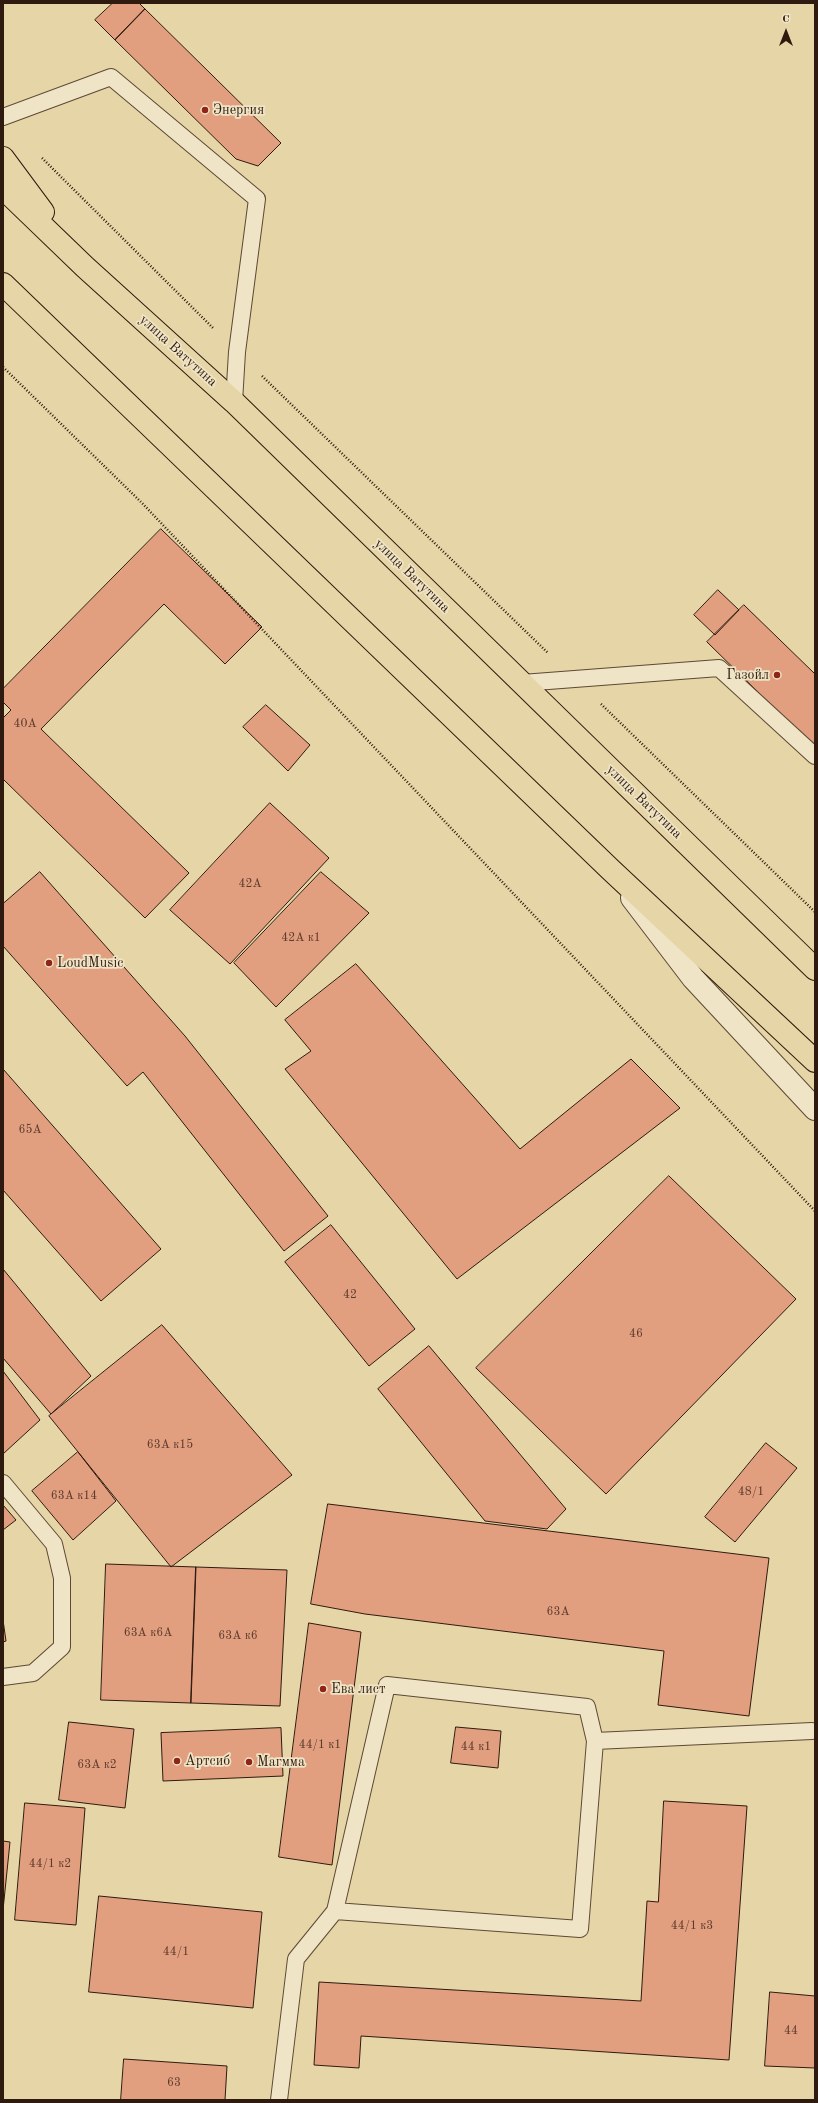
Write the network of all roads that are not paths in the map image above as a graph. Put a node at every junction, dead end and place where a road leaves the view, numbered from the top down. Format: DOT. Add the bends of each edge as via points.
graph roads {
  1 [pos="3,116"];
  2 [pos="3,158"];
  3 [pos="3,188"];
  4 [pos="85,267"];
  5 [pos="3,284"];
  6 [pos="234,402"];
  7 [pos="522,683"];
  8 [pos="815,756"];
  9 [pos="611,870"];
  10 [pos="815,969"];
  11 [pos="815,1061"];
  12 [pos="815,1109"];
  13 [pos="3,1483"];
  14 [pos="3,1677"];
  15 [pos="812,1731"];
  16 [pos="595,1741"];
  17 [pos="335,1911"];
  18 [pos="279,2100"];
  1 -- 6 [label="lane" via="111,78 257,199 237,352"];
  2 -- 4 [label="main road"];
  3 -- 4 [label="main road, улица Ватутина"];
  4 -- 6 [label="main road, улица Ватутина"];
  5 -- 9 [label="main road"];
  6 -- 7 [label="main road, улица Ватутина"];
  7 -- 8 [label="lane" via="719,668"];
  7 -- 10 [label="main road, улица Ватутина"];
  9 -- 11 [label="main road"];
  9 -- 12 [label="street" via="693,978"];
  13 -- 14 [label="lane" via="54,1544 62,1578 62,1647 33,1673"];
  15 -- 16 [label="lane"];
  16 -- 17 [label="lane" via="580,1929"];
  16 -- 17 [label="lane" via="587,1707 387,1685"];
  17 -- 18 [label="lane" via="296,1959"];
}
